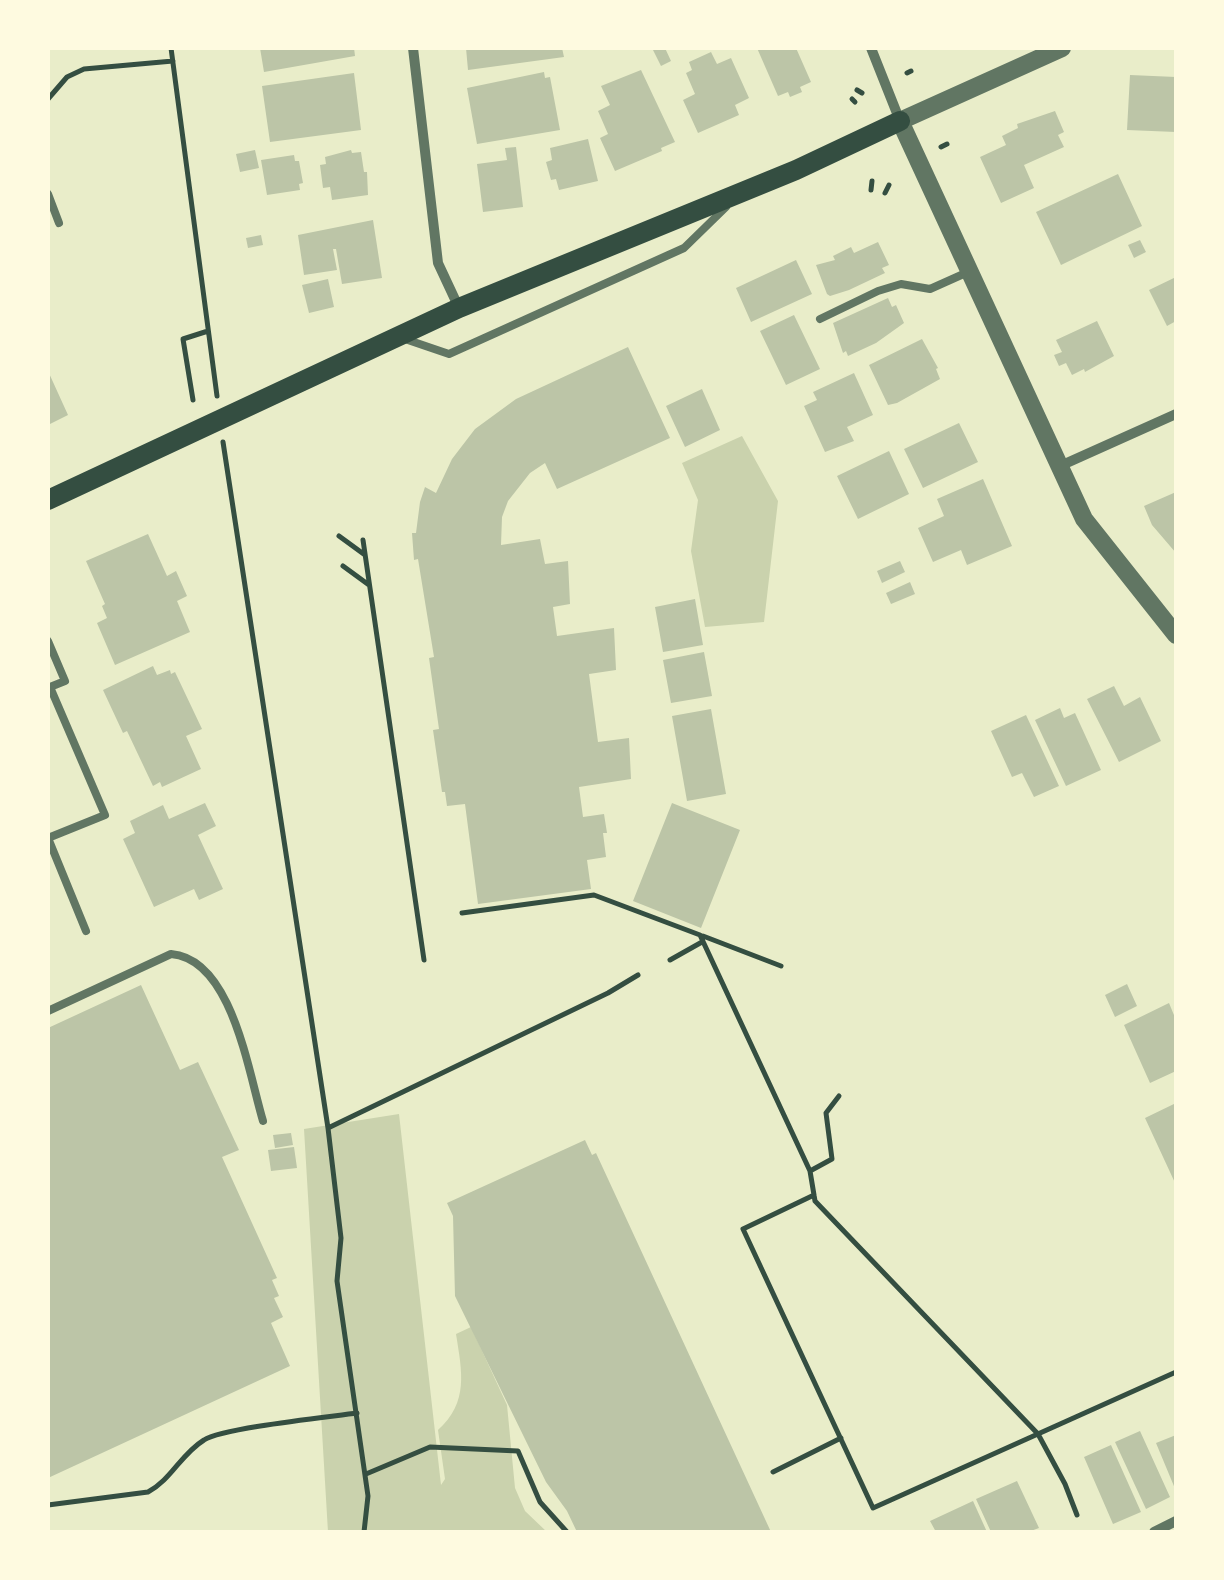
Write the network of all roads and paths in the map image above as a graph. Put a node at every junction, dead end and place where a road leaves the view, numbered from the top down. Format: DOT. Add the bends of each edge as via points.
graph roads {
  1 [pos="171,48"];
  2 [pos="414,48"];
  3 [pos="870,48"];
  4 [pos="1062,48"];
  5 [pos="173,61"];
  6 [pos="48,99"];
  7 [pos="900,121"];
  8 [pos="872,181"];
  9 [pos="889,186"];
  10 [pos="871,190"];
  11 [pos="741,192"];
  12 [pos="885,193"];
  13 [pos="48,194"];
  14 [pos="59,222"];
  15 [pos="968,272"];
  16 [pos="458,308"];
  17 [pos="820,319"];
  18 [pos="398,337"];
  19 [pos="193,400"];
  20 [pos="1176,414"];
  21 [pos="1060,466"];
  22 [pos="48,500"];
  23 [pos="233,503"];
  24 [pos="338,536"];
  25 [pos="362,540"];
  26 [pos="365,555"];
  27 [pos="343,566"];
  28 [pos="369,585"];
  29 [pos="1176,635"];
  30 [pos="48,641"];
  31 [pos="49,688"];
  32 [pos="48,838"];
  33 [pos="462,912"];
  34 [pos="86,931"];
  35 [pos="701,938"];
  36 [pos="424,960"];
  37 [pos="670,960"];
  38 [pos="781,966"];
  39 [pos="638,975"];
  40 [pos="48,1010"];
  41 [pos="839,1096"];
  42 [pos="263,1121"];
  43 [pos="328,1128"];
  44 [pos="810,1171"];
  45 [pos="814,1195"];
  46 [pos="1176,1372"];
  47 [pos="358,1412"];
  48 [pos="1038,1434"];
  49 [pos="840,1438"];
  50 [pos="773,1472"];
  51 [pos="366,1474"];
  52 [pos="48,1505"];
  53 [pos="1077,1515"];
  54 [pos="1176,1522"];
  55 [pos="364,1532"];
  56 [pos="567,1532"];
  57 [pos="1154,1532"];
  1 -- 5 [label="path"];
  2 -- 16 [label="street" via="438,263"];
  3 -- 7 [label="street"];
  4 -- 7 [label="street"];
  5 -- 6 [label="path" via="84,69"];
  5 -- 19 [label="path" via="208,333 183,339"];
  7 -- 11 [label="main road"];
  7 -- 15 [label="street"];
  8 -- 10 [label="path"];
  9 -- 12 [label="path"];
  11 -- 16 [label="main road"];
  11 -- 18 [label="lane" via="684,248 450,354"];
  13 -- 14 [label="lane"];
  15 -- 17 [label="lane" via="930,289 890,287"];
  15 -- 21 [label="street"];
  16 -- 18 [label="main road"];
  18 -- 22 [label="main road"];
  20 -- 21 [label="street"];
  21 -- 29 [label="street" via="1084,518"];
  23 -- 43 [label="path"];
  24 -- 26 [label="path"];
  25 -- 26 [label="path"];
  26 -- 28 [label="path"];
  27 -- 28 [label="path"];
  28 -- 36 [label="path"];
  30 -- 31 [label="lane" via="65,680"];
  31 -- 32 [label="lane" via="105,814"];
  32 -- 34 [label="lane"];
  33 -- 35 [label="path" via="594,895"];
  35 -- 37 [label="path"];
  35 -- 38 [label="path"];
  35 -- 44 [label="path"];
  39 -- 43 [label="path"];
  40 -- 42 [label="lane" via="170,954 186,955 206,968 229,1005"];
  41 -- 44 [label="path" via="826,1114 832,1158"];
  43 -- 47 [label="path" via="341,1238 337,1282"];
  44 -- 45 [label="path"];
  45 -- 48 [label="path"];
  45 -- 49 [label="path" via="744,1229"];
  46 -- 48 [label="path"];
  47 -- 51 [label="path"];
  47 -- 52 [label="path" via="208,1437 148,1492"];
  48 -- 49 [label="path" via="873,1508"];
  48 -- 53 [label="path"];
  49 -- 50 [label="path"];
  51 -- 55 [label="path"];
  51 -- 56 [label="path" via="430,1448 518,1451 540,1502"];
  54 -- 57 [label="street"];
}
